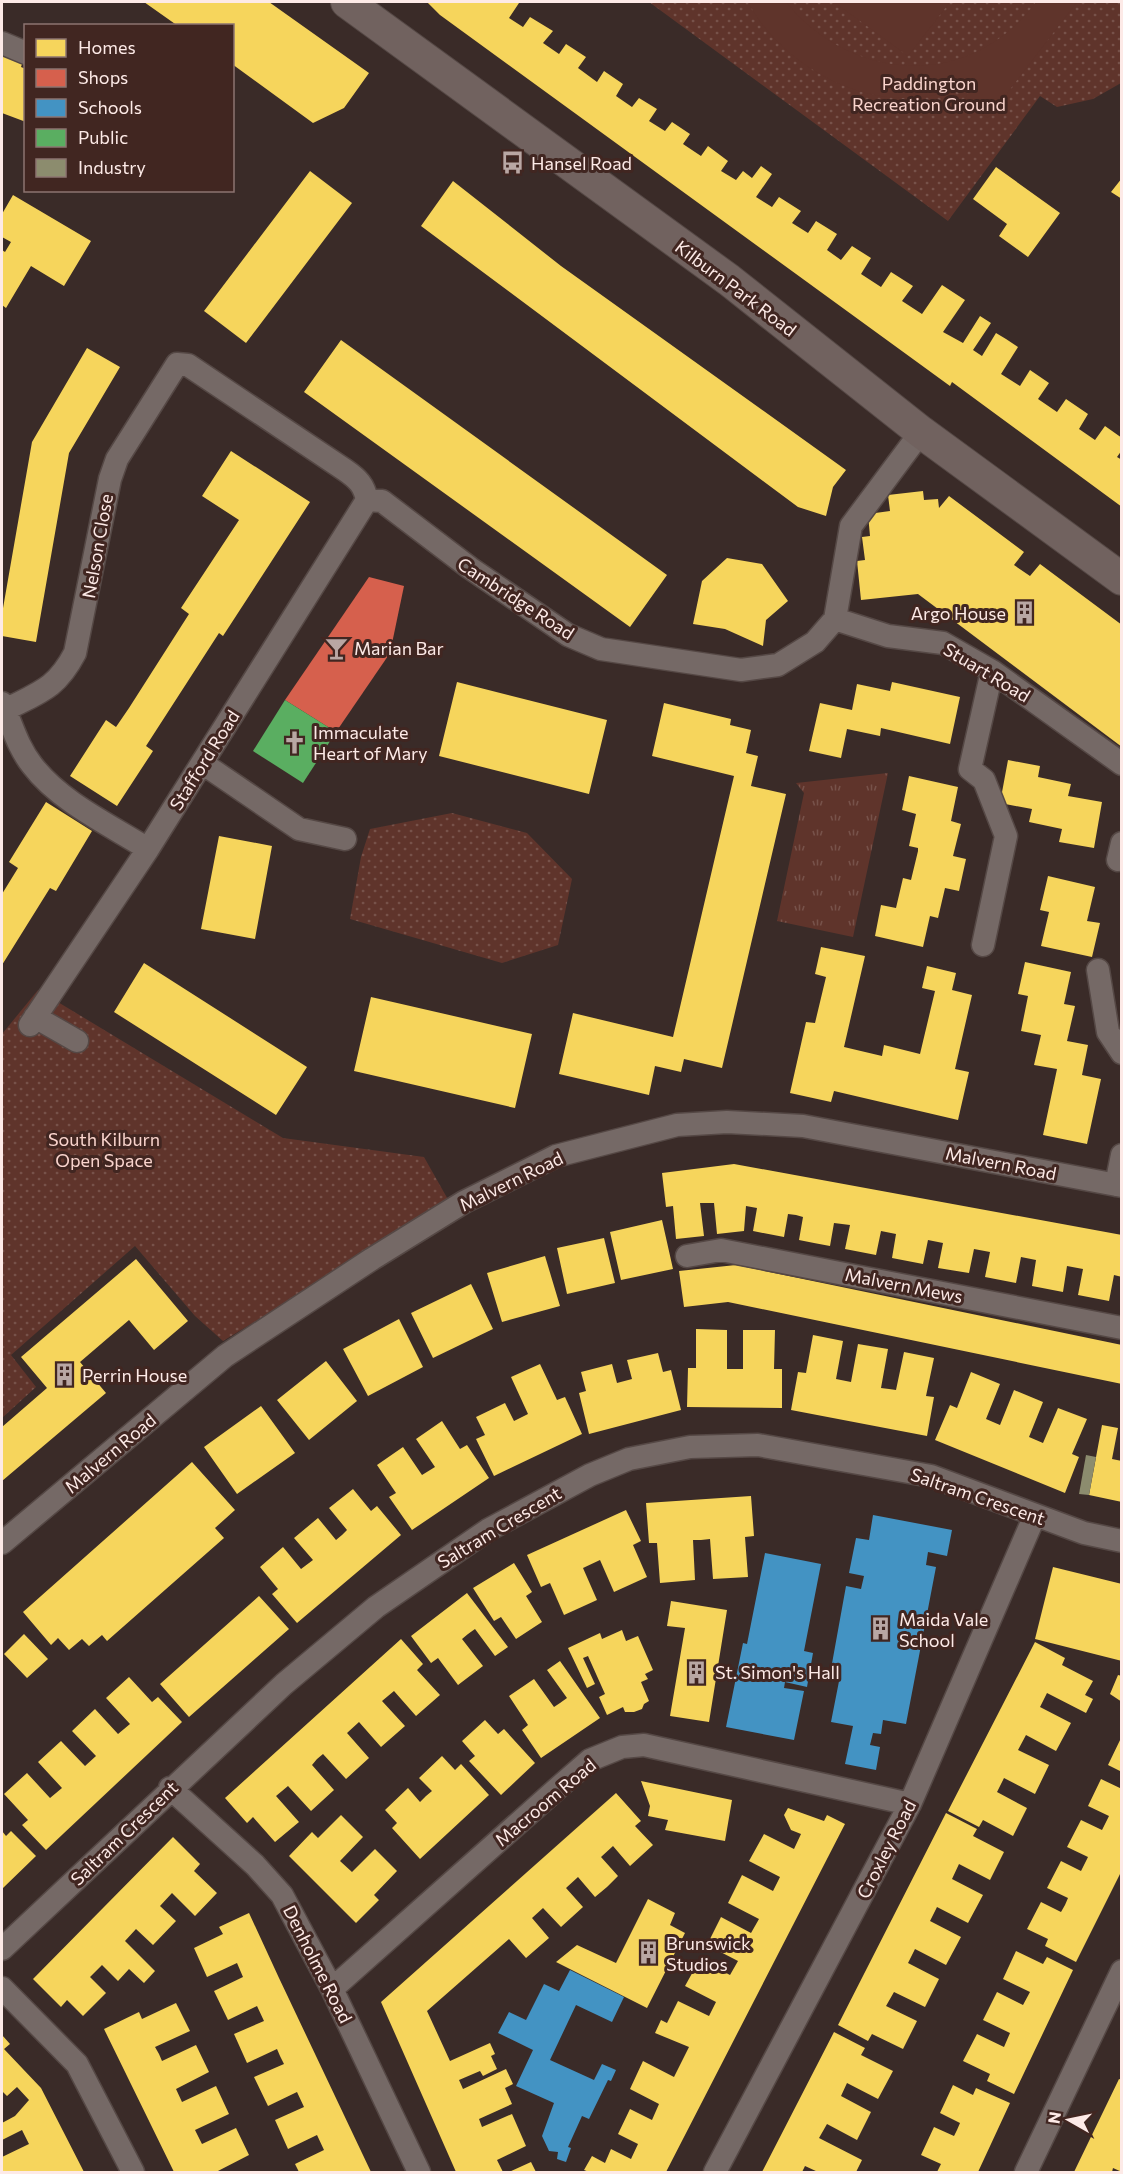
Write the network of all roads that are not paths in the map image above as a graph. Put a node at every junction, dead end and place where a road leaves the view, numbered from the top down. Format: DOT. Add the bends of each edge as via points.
graph roads {
  1 [pos="347,2"];
  2 [pos="2,43"];
  3 [pos="24,52"];
  4 [pos="921,432"];
  5 [pos="367,501"];
  6 [pos="1122,579"];
  7 [pos="835,619"];
  8 [pos="992,671"];
  9 [pos="3,706"];
  10 [pos="202,763"];
  11 [pos="1122,764"];
  12 [pos="345,839"];
  13 [pos="148,849"];
  14 [pos="983,945"];
  15 [pos="1098,970"];
  16 [pos="77,1041"];
  17 [pos="1122,1053"];
  18 [pos="1122,1155"];
  19 [pos="1119,1185"];
  20 [pos="687,1256"];
  21 [pos="1122,1328"];
  22 [pos="1035,1515"];
  23 [pos="1122,1541"];
  24 [pos="2,1543"];
  25 [pos="170,1788"];
  26 [pos="910,1804"];
  27 [pos="2,1949"];
  28 [pos="1122,1971"];
  29 [pos="2,1988"];
  30 [pos="332,1989"];
  31 [pos="133,2172"];
  32 [pos="419,2172"];
  33 [pos="715,2172"];
  34 [pos="1026,2172"];
  1 -- 4 [label="main road, Kilburn Park Road" via="729,280"];
  2 -- 3 [label="street"];
  4 -- 6 [label="main road, Kilburn Park Road"];
  4 -- 7 [label="street" via="851,526"];
  5 -- 7 [label="street, Cambridge Road" via="382,501 568,635 601,649 741,670 778,665 815,642"];
  5 -- 9 [label="street, Nelson Close" via="358,479 188,365 177,364 117,459 75,653 65,673 53,685"];
  5 -- 10 [label="street, Stafford Road"];
  7 -- 8 [label="street, Stuart Road" via="888,636 943,643"];
  8 -- 11 [label="street, Stuart Road"];
  8 -- 14 [label="street" via="970,769 984,780 1006,836"];
  9 -- 13 [label="street" via="17,742 49,783"];
  10 -- 12 [label="street" via="299,829"];
  10 -- 13 [label="street, Stafford Road"];
  13 -- 16 [label="street, Stafford Road" via="33,1021"];
  15 -- 17 [label="street" via="1108,1032"];
  18 -- 19 [label="street"];
  19 -- 24 [label="street, Malvern Road" via="803,1126 749,1123 677,1125 555,1156 464,1202 225,1356"];
  20 -- 21 [label="street, Malvern Mews" via="721,1250"];
  22 -- 23 [label="street, Saltram Crescent" via="1084,1533"];
  22 -- 25 [label="street, Saltram Crescent" via="931,1476 758,1444 690,1446 629,1459 590,1475 488,1530 376,1606"];
  22 -- 26 [label="street, Croxley Road"];
  25 -- 27 [label="street, Saltram Crescent"];
  25 -- 30 [label="street, Denholme Road" via="255,1865 282,1895"];
  26 -- 30 [label="street, Macroom Road" via="686,1752 644,1745 622,1747 590,1760"];
  26 -- 33 [label="street, Croxley Road"];
  28 -- 34 [label="street"];
  29 -- 31 [label="street" via="77,2064"];
  30 -- 32 [label="street, Denholme Road"];
}
